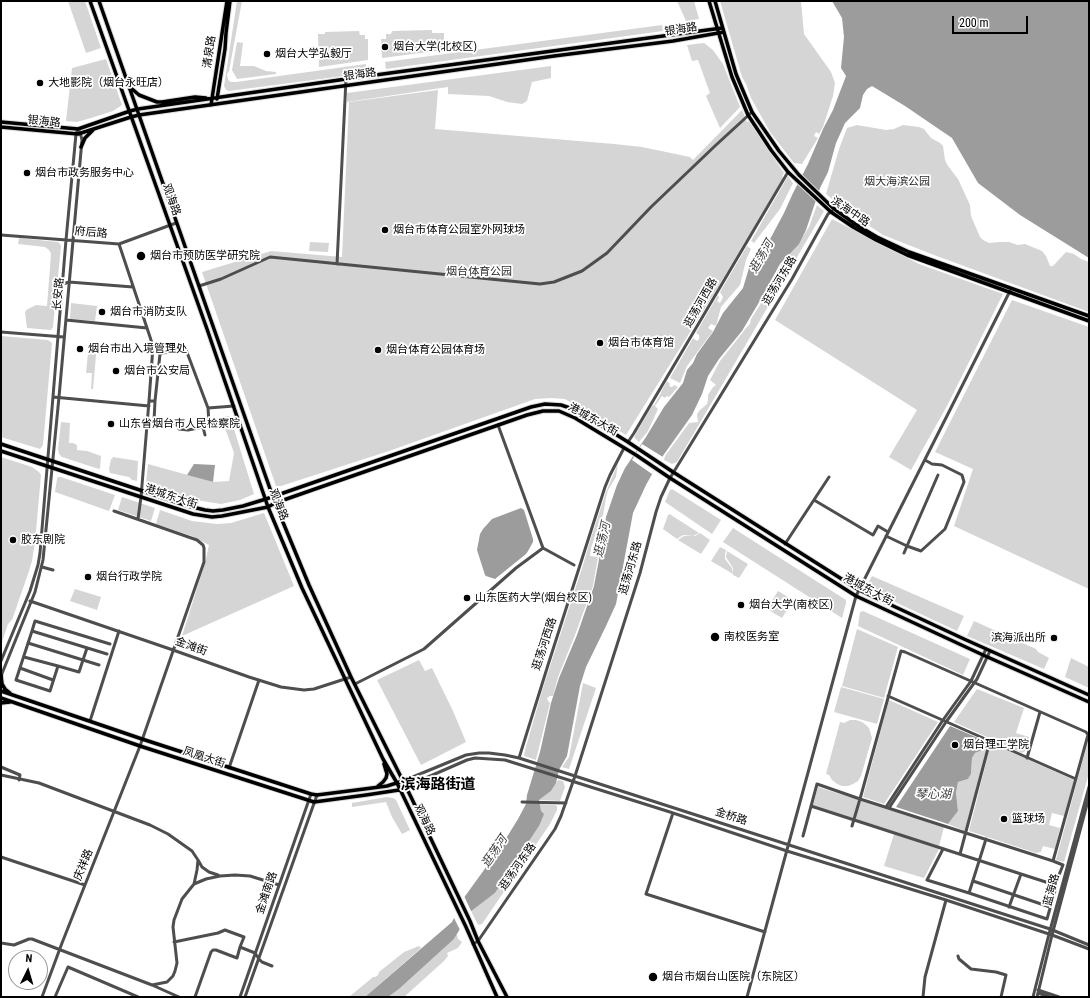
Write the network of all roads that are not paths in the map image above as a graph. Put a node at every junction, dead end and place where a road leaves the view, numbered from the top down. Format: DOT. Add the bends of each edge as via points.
graph roads {
  1 [pos="90,1"];
  2 [pos="99,1"];
  3 [pos="227,1"];
  4 [pos="230,1"];
  5 [pos="709,1"];
  6 [pos="714,1"];
  7 [pos="723,30"];
  8 [pos="717,31"];
  9 [pos="346,79"];
  10 [pos="128,83"];
  11 [pos="346,86"];
  12 [pos="210,98"];
  13 [pos="217,98"];
  14 [pos="216,104"];
  15 [pos="211,105"];
  16 [pos="138,110"];
  17 [pos="130,111"];
  18 [pos="752,112"];
  19 [pos="139,115"];
  20 [pos="748,115"];
  21 [pos="132,116"];
  22 [pos="1,122"];
  23 [pos="1,127"];
  24 [pos="78,129"];
  25 [pos="95,129"];
  26 [pos="81,133"];
  27 [pos="76,134"];
  28 [pos="81,147"];
  29 [pos="75,152"];
  30 [pos="81,152"];
  31 [pos="788,172"];
  32 [pos="832,210"];
  33 [pos="176,223"];
  34 [pos="170,225"];
  35 [pos="1,235"];
  36 [pos="66,240"];
  37 [pos="73,240"];
  38 [pos="118,244"];
  39 [pos="337,264"];
  40 [pos="69,282"];
  41 [pos="63,284"];
  42 [pos="199,286"];
  43 [pos="133,287"];
  44 [pos="1010,290"];
  45 [pos="1089,316"];
  46 [pos="66,320"];
  47 [pos="1089,321"];
  48 [pos="147,328"];
  49 [pos="1,332"];
  50 [pos="58,336"];
  51 [pos="64,337"];
  52 [pos="53,397"];
  53 [pos="59,397"];
  54 [pos="149,400"];
  55 [pos="155,401"];
  56 [pos="149,406"];
  57 [pos="234,406"];
  58 [pos="208,408"];
  59 [pos="498,425"];
  60 [pos="203,427"];
  61 [pos="205,435"];
  62 [pos="628,442"];
  63 [pos="1,444"];
  64 [pos="624,448"];
  65 [pos="1,450"];
  66 [pos="47,460"];
  67 [pos="925,460"];
  68 [pos="53,462"];
  69 [pos="47,466"];
  70 [pos="53,468"];
  71 [pos="673,472"];
  72 [pos="938,475"];
  73 [pos="829,477"];
  74 [pos="670,478"];
  75 [pos="141,490"];
  76 [pos="141,497"];
  77 [pos="272,497"];
  78 [pos="266,499"];
  79 [pos="814,500"];
  80 [pos="274,503"];
  81 [pos="268,507"];
  82 [pos="734,511"];
  83 [pos="114,512"];
  84 [pos="731,517"];
  85 [pos="138,519"];
  86 [pos="888,532"];
  87 [pos="886,536"];
  88 [pos="785,544"];
  89 [pos="907,546"];
  90 [pos="543,548"];
  91 [pos="904,552"];
  92 [pos="574,565"];
  93 [pos="42,567"];
  94 [pos="53,570"];
  95 [pos="859,590"];
  96 [pos="856,596"];
  97 [pos="26,600"];
  98 [pos="31,602"];
  99 [pos="32,631"];
  100 [pos="119,631"];
  101 [pos="28,643"];
  102 [pos="110,644"];
  103 [pos="87,648"];
  104 [pos="173,650"];
  105 [pos="988,650"];
  106 [pos="107,654"];
  107 [pos="24,656"];
  108 [pos="985,656"];
  109 [pos="83,660"];
  110 [pos="1,661"];
  111 [pos="100,665"];
  112 [pos="58,666"];
  113 [pos="20,668"];
  114 [pos="1,676"];
  115 [pos="352,677"];
  116 [pos="345,679"];
  117 [pos="54,680"];
  118 [pos="259,680"];
  119 [pos="973,682"];
  120 [pos="355,684"];
  121 [pos="1,691"];
  122 [pos="1089,695"];
  123 [pos="14,696"];
  124 [pos="888,696"];
  125 [pos="1,698"];
  126 [pos="1,702"];
  127 [pos="13,702"];
  128 [pos="1089,702"];
  129 [pos="1040,712"];
  130 [pos="90,721"];
  131 [pos="945,721"];
  132 [pos="101,725"];
  133 [pos="97,731"];
  134 [pos="142,739"];
  135 [pos="990,741"];
  136 [pos="140,746"];
  137 [pos="184,753"];
  138 [pos="519,758"];
  139 [pos="1027,758"];
  140 [pos="383,759"];
  141 [pos="182,760"];
  142 [pos="1,767"];
  143 [pos="229,768"];
  144 [pos="1,775"];
  145 [pos="575,776"];
  146 [pos="1076,779"];
  147 [pos="19,780"];
  148 [pos="403,781"];
  149 [pos="573,781"];
  150 [pos="397,783"];
  151 [pos="406,787"];
  152 [pos="1089,787"];
  153 [pos="291,788"];
  154 [pos="374,788"];
  155 [pos="400,790"];
  156 [pos="311,794"];
  157 [pos="290,795"];
  158 [pos="317,795"];
  159 [pos="1089,797"];
  160 [pos="860,799"];
  161 [pos="309,801"];
  162 [pos="314,802"];
  163 [pos="522,802"];
  164 [pos="566,803"];
  165 [pos="811,806"];
  166 [pos="887,807"];
  167 [pos="114,812"];
  168 [pos="673,813"];
  169 [pos="852,826"];
  170 [pos="966,833"];
  171 [pos="297,835"];
  172 [pos="302,836"];
  173 [pos="803,836"];
  174 [pos="986,839"];
  175 [pos="789,845"];
  176 [pos="943,849"];
  177 [pos="787,851"];
  178 [pos="960,854"];
  179 [pos="1,857"];
  180 [pos="198,860"];
  181 [pos="979,860"];
  182 [pos="1053,861"];
  183 [pos="1020,874"];
  184 [pos="220,876"];
  185 [pos="973,881"];
  186 [pos="194,884"];
  187 [pos="85,885"];
  188 [pos="279,885"];
  189 [pos="1055,885"];
  190 [pos="969,893"];
  191 [pos="947,896"];
  192 [pos="946,900"];
  193 [pos="1009,907"];
  194 [pos="1050,907"];
  195 [pos="1052,930"];
  196 [pos="765,932"];
  197 [pos="1050,934"];
  198 [pos="478,940"];
  199 [pos="174,942"];
  200 [pos="1,943"];
  201 [pos="473,944"];
  202 [pos="1089,945"];
  203 [pos="240,947"];
  204 [pos="1089,949"];
  205 [pos="60,950"];
  206 [pos="255,952"];
  207 [pos="958,956"];
  208 [pos="259,959"];
  209 [pos="272,966"];
  210 [pos="167,982"];
  211 [pos="152,985"];
  212 [pos="166,991"];
  213 [pos="126,992"];
  214 [pos="1038,993"];
  215 [pos="506,996"];
  216 [pos="42,997"];
  217 [pos="55,997"];
  218 [pos="124,997"];
  219 [pos="138,997"];
  220 [pos="179,997"];
  221 [pos="195,997"];
  222 [pos="240,997"];
  223 [pos="245,997"];
  224 [pos="497,997"];
  225 [pos="747,997"];
  226 [pos="924,997"];
  227 [pos="1001,997"];
  228 [pos="1033,997"];
  229 [pos="1049,997"];
  230 [pos="1059,997"];
  1 -- 17 [label="main road, 观海路"];
  2 -- 10 [label="main road, 观海路"];
  3 -- 12 [label="main road, 清泉路"];
  4 -- 13 [label="main road, 清泉路"];
  5 -- 8 [label="main road, 滨海中路"];
  6 -- 7 [label="main road, 滨海中路"];
  7 -- 8 [label="main road, 银海路"];
  7 -- 18 [label="main road, 滨海中路" via="736,74"];
  8 -- 9 [label="main road, 银海路"];
  8 -- 11 [label="main road, 银海路" via="673,41"];
  8 -- 20 [label="main road, 滨海中路"];
  9 -- 11 [label="street"];
  9 -- 13 [label="main road, 银海路"];
  10 -- 12 [label="main road" via="136,93 157,102 195,97"];
  10 -- 16 [label="main road, 观海路"];
  11 -- 14 [label="main road, 银海路"];
  11 -- 39 [label="street"];
  12 -- 13 [label="main road, 银海路"];
  12 -- 15 [label="main road, 清泉路"];
  12 -- 16 [label="main road, 银海路"];
  13 -- 14 [label="main road, 清泉路"];
  14 -- 15 [label="main road, 银海路"];
  15 -- 19 [label="main road, 银海路"];
  16 -- 17 [label="main road, 银海路"];
  16 -- 19 [label="main road, 观海路"];
  17 -- 21 [label="main road, 观海路"];
  17 -- 24 [label="main road, 银海路"];
  18 -- 20 [label="street"];
  18 -- 32 [label="main road, 滨海中路" via="798,175"];
  19 -- 21 [label="main road, 银海路"];
  19 -- 33 [label="main road, 观海路"];
  20 -- 31 [label="main road, 滨海中路"];
  20 -- 39 [label="street" via="607,253 582,271 554,282 540,284"];
  21 -- 25 [label="main road, 银海路"];
  21 -- 34 [label="main road, 观海路"];
  22 -- 24 [label="main road, 银海路"];
  23 -- 27 [label="main road, 银海路"];
  24 -- 26 [label="street"];
  24 -- 27 [label="street"];
  25 -- 26 [label="main road, 银海路"];
  25 -- 28 [label="main road" via="85,138"];
  26 -- 27 [label="main road, 银海路"];
  26 -- 28 [label="street, 长安路"];
  27 -- 29 [label="street"];
  28 -- 30 [label="street, 长安路"];
  29 -- 30 [label="street"];
  29 -- 36 [label="street"];
  30 -- 37 [label="street, 长安路"];
  31 -- 32 [label="main road, 滨海中路"];
  31 -- 62 [label="street, 逛荡河西路"];
  32 -- 44 [label="main road, 滨海中路" via="853,227 907,254"];
  32 -- 71 [label="street, 逛荡河东路"];
  33 -- 34 [label="street, 府后路"];
  33 -- 42 [label="main road, 观海路"];
  34 -- 38 [label="street, 府后路"];
  34 -- 57 [label="main road, 观海路"];
  35 -- 36 [label="street, 府后路"];
  36 -- 37 [label="street, 府后路"];
  36 -- 41 [label="street"];
  37 -- 38 [label="street, 府后路"];
  37 -- 40 [label="street, 长安路"];
  38 -- 43 [label="street"];
  39 -- 42 [label="street" via="270,258"];
  40 -- 41 [label="street"];
  40 -- 43 [label="street"];
  40 -- 46 [label="street, 长安路"];
  41 -- 50 [label="street"];
  42 -- 77 [label="main road, 观海路"];
  43 -- 48 [label="street"];
  44 -- 45 [label="main road, 滨海中路"];
  44 -- 47 [label="main road, 滨海中路"];
  44 -- 67 [label="street"];
  46 -- 48 [label="street"];
  46 -- 51 [label="street, 长安路"];
  48 -- 54 [label="street" via="153,346"];
  49 -- 50 [label="street"];
  50 -- 51 [label="street"];
  50 -- 52 [label="street"];
  51 -- 53 [label="street, 长安路"];
  52 -- 53 [label="street"];
  52 -- 66 [label="street"];
  53 -- 56 [label="street"];
  53 -- 68 [label="street, 长安路"];
  54 -- 55 [label="street"];
  54 -- 56 [label="street"];
  55 -- 58 [label="street" via="160,354 185,347"];
  55 -- 60 [label="street" via="154,421 180,424 179,429"];
  56 -- 75 [label="street"];
  57 -- 58 [label="street"];
  57 -- 78 [label="main road, 观海路"];
  58 -- 60 [label="street" via="209,423"];
  59 -- 64 [label="main road, 港城东大街" via="536,412 559,411"];
  59 -- 80 [label="main road, 港城东大街"];
  59 -- 90 [label="street"];
  60 -- 61 [label="street"];
  62 -- 71 [label="main road, 港城东大街"];
  62 -- 77 [label="main road, 港城东大街" via="578,411 552,404 539,405"];
  63 -- 66 [label="main road, 港城东大街"];
  64 -- 74 [label="main road, 港城东大街"];
  64 -- 138 [label="street, 逛荡河西路" via="605,487"];
  65 -- 69 [label="main road, 港城东大街"];
  66 -- 68 [label="main road, 港城东大街"];
  66 -- 69 [label="street"];
  67 -- 86 [label="street"];
  67 -- 89 [label="street" via="962,475 964,482 945,529 921,551"];
  68 -- 70 [label="street, 长安路"];
  68 -- 75 [label="main road, 港城东大街"];
  69 -- 70 [label="main road, 港城东大街"];
  69 -- 97 [label="street" via="39,560"];
  70 -- 76 [label="main road, 港城东大街"];
  70 -- 93 [label="street, 长安路"];
  71 -- 74 [label="street, 逛荡河东路"];
  71 -- 82 [label="main road, 港城东大街"];
  72 -- 89 [label="street"];
  73 -- 79 [label="street"];
  74 -- 84 [label="main road, 港城东大街"];
  74 -- 145 [label="street, 逛荡河东路" via="656,512 640,573"];
  75 -- 76 [label="street"];
  75 -- 78 [label="main road, 港城东大街" via="205,510 223,510"];
  76 -- 81 [label="main road, 港城东大街" via="193,514 212,517"];
  76 -- 85 [label="street"];
  77 -- 78 [label="main road, 港城东大街"];
  77 -- 80 [label="main road, 观海路"];
  78 -- 81 [label="main road, 观海路"];
  79 -- 86 [label="street" via="874,536 878,526"];
  79 -- 88 [label="street"];
  80 -- 81 [label="main road, 港城东大街"];
  80 -- 115 [label="main road, 观海路"];
  81 -- 116 [label="main road, 观海路" via="302,588"];
  82 -- 84 [label="main road"];
  82 -- 88 [label="main road, 港城东大街"];
  83 -- 85 [label="street, 庆祥路"];
  84 -- 96 [label="main road, 港城东大街"];
  85 -- 104 [label="street, 庆祥路" via="191,537 202,543 204,548 204,562"];
  86 -- 87 [label="street"];
  87 -- 89 [label="street"];
  87 -- 95 [label="street"];
  88 -- 95 [label="main road, 港城东大街"];
  89 -- 91 [label="street"];
  90 -- 92 [label="street"];
  90 -- 120 [label="street" via="516,568 424,649"];
  93 -- 94 [label="street"];
  93 -- 98 [label="street, 长安路"];
  95 -- 96 [label="street"];
  95 -- 105 [label="main road, 港城东大街"];
  96 -- 108 [label="main road, 港城东大街"];
  96 -- 175 [label="street"];
  97 -- 98 [label="street, 金滩街"];
  97 -- 110 [label="street"];
  98 -- 100 [label="street, 金滩街"];
  98 -- 114 [label="street, 长安路"];
  99 -- 101 [label="street"];
  99 -- 102 [label="street" via="35,621"];
  99 -- 103 [label="street"];
  100 -- 104 [label="street, 金滩街"];
  100 -- 130 [label="street"];
  101 -- 107 [label="street"];
  101 -- 109 [label="street"];
  103 -- 106 [label="street"];
  103 -- 109 [label="street"];
  104 -- 118 [label="street, 金滩街"];
  104 -- 134 [label="street, 庆祥路"];
  105 -- 108 [label="street"];
  105 -- 122 [label="main road, 港城东大街"];
  107 -- 112 [label="street"];
  107 -- 113 [label="street"];
  108 -- 119 [label="street"];
  108 -- 128 [label="main road, 港城东大街"];
  109 -- 111 [label="street"];
  109 -- 112 [label="street" via="79,672"];
  112 -- 117 [label="street"];
  113 -- 117 [label="street"];
  113 -- 117 [label="street" via="16,680 50,691"];
  114 -- 123 [label="main road" via="5,689"];
  115 -- 116 [label="street, 金滩街"];
  115 -- 120 [label="main road, 观海路"];
  116 -- 118 [label="street, 金滩街" via="304,690 281,687"];
  116 -- 140 [label="main road, 观海路"];
  118 -- 143 [label="street"];
  119 -- 124 [label="street" via="901,651"];
  119 -- 129 [label="street"];
  119 -- 131 [label="street"];
  120 -- 148 [label="main road, 观海路"];
  121 -- 123 [label="main road, 凤凰大街"];
  123 -- 130 [label="main road, 凤凰大街"];
  124 -- 131 [label="street"];
  124 -- 160 [label="street"];
  125 -- 127 [label="main road, 凤凰大街"];
  126 -- 127 [label="main road"];
  127 -- 133 [label="main road, 凤凰大街"];
  129 -- 139 [label="street"];
  129 -- 146 [label="street" via="1088,735"];
  130 -- 132 [label="main road, 凤凰大街"];
  131 -- 135 [label="street"];
  131 -- 166 [label="street"];
  132 -- 133 [label="main road" via="108,728 109,732"];
  132 -- 134 [label="main road, 凤凰大街"];
  133 -- 136 [label="main road, 凤凰大街"];
  134 -- 136 [label="street, 庆祥路"];
  134 -- 137 [label="main road, 凤凰大街"];
  135 -- 139 [label="street"];
  135 -- 170 [label="street"];
  136 -- 141 [label="main road, 凤凰大街"];
  136 -- 167 [label="street, 庆祥路"];
  137 -- 141 [label="main road" via="175,754"];
  137 -- 143 [label="main road, 凤凰大街"];
  138 -- 145 [label="street, 金桥路"];
  138 -- 148 [label="street, 金桥路" via="489,753 466,755"];
  139 -- 146 [label="street"];
  140 -- 150 [label="main road, 观海路"];
  140 -- 154 [label="main road" via="386,778"];
  141 -- 157 [label="main road, 凤凰大街"];
  142 -- 147 [label="street" via="20,775"];
  143 -- 153 [label="main road, 凤凰大街"];
  144 -- 147 [label="street"];
  145 -- 149 [label="street, 逛荡河东路"];
  145 -- 175 [label="street, 金桥路"];
  146 -- 182 [label="street"];
  147 -- 167 [label="street" via="39,783"];
  148 -- 150 [label="main road, 凤凰大街"];
  148 -- 151 [label="main road, 观海路"];
  149 -- 151 [label="street, 金桥路" via="505,760 475,758"];
  149 -- 164 [label="street, 逛荡河东路"];
  149 -- 168 [label="street, 金桥路"];
  150 -- 154 [label="main road, 凤凰大街"];
  150 -- 155 [label="main road, 观海路"];
  151 -- 155 [label="main road, 凤凰大街"];
  151 -- 198 [label="main road, 观海路"];
  152 -- 195 [label="street, 蓝海路"];
  153 -- 156 [label="main road, 凤凰大街"];
  153 -- 157 [label="main road" via="285,787 282,790"];
  154 -- 158 [label="main road, 凤凰大街"];
  155 -- 162 [label="main road, 凤凰大街"];
  155 -- 201 [label="main road, 观海路"];
  156 -- 158 [label="main road, 凤凰大街"];
  156 -- 161 [label="street, 金滩南路"];
  157 -- 161 [label="main road, 凤凰大街"];
  158 -- 162 [label="street, 金滩南路"];
  159 -- 195 [label="street, 蓝海路"];
  160 -- 165 [label="street" via="817,784"];
  160 -- 166 [label="street"];
  160 -- 169 [label="street"];
  161 -- 162 [label="main road, 凤凰大街"];
  161 -- 171 [label="street, 金滩南路"];
  162 -- 172 [label="street, 金滩南路"];
  163 -- 164 [label="street"];
  164 -- 198 [label="street, 逛荡河东路" via="555,829"];
  165 -- 173 [label="street"];
  165 -- 176 [label="street"];
  166 -- 170 [label="street"];
  167 -- 180 [label="street" via="168,834 192,851"];
  167 -- 187 [label="street, 庆祥路"];
  168 -- 177 [label="street, 金桥路"];
  168 -- 196 [label="street" via="646,894"];
  170 -- 174 [label="street"];
  170 -- 178 [label="street"];
  171 -- 172 [label="street"];
  171 -- 188 [label="street, 金滩南路"];
  172 -- 208 [label="street, 金滩南路"];
  174 -- 181 [label="street"];
  174 -- 182 [label="street"];
  175 -- 177 [label="street"];
  175 -- 191 [label="street, 金桥路"];
  176 -- 178 [label="street"];
  176 -- 190 [label="street" via="927,880"];
  177 -- 192 [label="street, 金桥路"];
  177 -- 196 [label="street"];
  178 -- 181 [label="street"];
  179 -- 187 [label="street"];
  180 -- 184 [label="street" via="202,867"];
  180 -- 186 [label="street"];
  181 -- 183 [label="street"];
  181 -- 185 [label="street"];
  182 -- 189 [label="street" via="1063,865"];
  183 -- 189 [label="street"];
  183 -- 193 [label="street"];
  184 -- 186 [label="street"];
  184 -- 188 [label="street" via="250,876"];
  185 -- 190 [label="street"];
  185 -- 194 [label="street"];
  186 -- 199 [label="street" via="182,898 176,915 173,927"];
  187 -- 205 [label="street, 庆祥路"];
  188 -- 206 [label="street, 金滩南路"];
  189 -- 194 [label="street"];
  190 -- 193 [label="street"];
  191 -- 192 [label="street"];
  191 -- 195 [label="street, 金桥路"];
  192 -- 197 [label="street, 金桥路"];
  192 -- 226 [label="street" via="925,977"];
  193 -- 194 [label="street" via="1047,919"];
  195 -- 197 [label="street, 蓝海路"];
  195 -- 202 [label="street, 金桥路"];
  196 -- 225 [label="street"];
  197 -- 204 [label="street, 金桥路"];
  197 -- 214 [label="street, 蓝海路"];
  197 -- 228 [label="street, 蓝海路"];
  198 -- 201 [label="street, 逛荡河东路"];
  198 -- 215 [label="main road, 观海路"];
  199 -- 203 [label="street" via="225,930 244,936"];
  199 -- 210 [label="street" via="177,963 173,976"];
  200 -- 205 [label="street" via="14,945 32,939"];
  201 -- 224 [label="main road, 观海路"];
  203 -- 206 [label="street"];
  203 -- 221 [label="street" via="237,958 216,950 212,951"];
  205 -- 211 [label="street"];
  205 -- 216 [label="street, 庆祥路"];
  206 -- 208 [label="street"];
  206 -- 222 [label="street, 金滩南路"];
  207 -- 227 [label="street" via="971,969 1006,976"];
  208 -- 209 [label="street"];
  208 -- 223 [label="street, 金滩南路"];
  210 -- 211 [label="street"];
  210 -- 212 [label="street"];
  211 -- 212 [label="street"];
  212 -- 220 [label="street"];
  213 -- 217 [label="street" via="68,967"];
  213 -- 218 [label="street"];
  213 -- 219 [label="street"];
  214 -- 229 [label="street"];
  214 -- 230 [label="street"];
}
